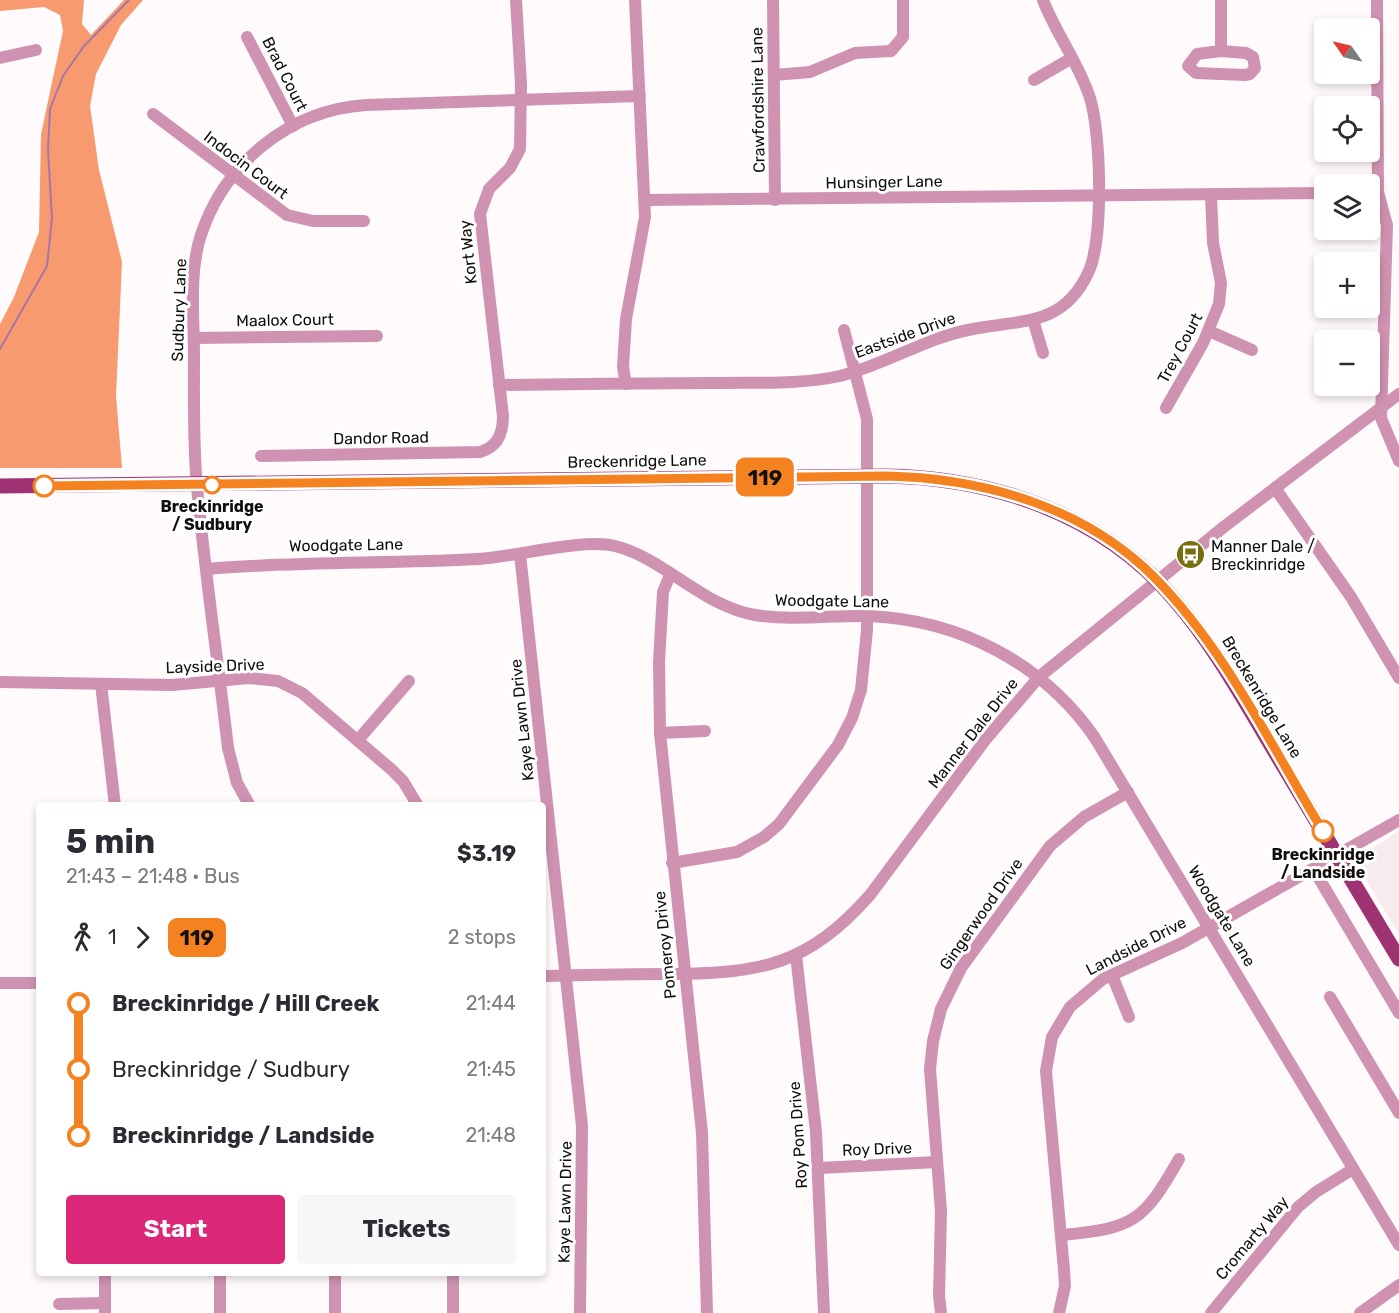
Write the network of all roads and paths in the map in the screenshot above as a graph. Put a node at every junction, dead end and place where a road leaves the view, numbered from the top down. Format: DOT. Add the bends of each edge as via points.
graph roads {
  1 [pos="516,0"];
  2 [pos="635,0"];
  3 [pos="773,0"];
  4 [pos="903,0"];
  5 [pos="1221,0"];
  6 [pos="1377,0"];
  7 [pos="1046,1"];
  8 [pos="247,37"];
  9 [pos="36,50"];
  10 [pos="1221,51"];
  11 [pos="0,58"];
  12 [pos="1072,58"];
  13 [pos="774,75"];
  14 [pos="1034,80"];
  15 [pos="640,96"];
  16 [pos="521,101"];
  17 [pos="153,114"];
  18 [pos="293,126"];
  19 [pos="1374,174"];
  20 [pos="232,175"];
  21 [pos="1314,193"];
  22 [pos="1097,195"];
  23 [pos="1211,195"];
  24 [pos="645,200"];
  25 [pos="775,200"];
  26 [pos="1380,207"];
  27 [pos="364,221"];
  28 [pos="1033,320"];
  29 [pos="844,330"];
  30 [pos="1209,331"];
  31 [pos="377,336"];
  32 [pos="194,338"];
  33 [pos="1252,350"];
  34 [pos="1042,353"];
  35 [pos="856,371"];
  36 [pos="626,384"];
  37 [pos="499,385"];
  38 [pos="1399,394"];
  39 [pos="1382,407"];
  40 [pos="1166,408"];
  41 [pos="498,441"];
  42 [pos="261,456"];
  43 [pos="1399,462"];
  44 [pos="867,476"];
  45 [pos="197,485"];
  46 [pos="0,486"];
  47 [pos="1275,488"];
  48 [pos="520,554"];
  49 [pos="207,568"];
  50 [pos="670,575"];
  51 [pos="1158,581"];
  52 [pos="866,616"];
  53 [pos="1039,677"];
  54 [pos="1399,678"];
  55 [pos="220,680"];
  56 [pos="409,681"];
  57 [pos="0,682"];
  58 [pos="101,684"];
  59 [pos="705,731"];
  60 [pos="660,733"];
  61 [pos="358,740"];
  62 [pos="1128,792"];
  63 [pos="115,802"];
  64 [pos="248,802"];
  65 [pos="416,802"];
  66 [pos="544,802"];
  67 [pos="1399,820"];
  68 [pos="546,827"];
  69 [pos="548,848"];
  70 [pos="1337,855"];
  71 [pos="672,863"];
  72 [pos="1314,870"];
  73 [pos="1208,926"];
  74 [pos="796,955"];
  75 [pos="1399,959"];
  76 [pos="685,975"];
  77 [pos="1112,975"];
  78 [pos="546,976"];
  79 [pos="568,976"];
  80 [pos="0,983"];
  81 [pos="36,983"];
  82 [pos="1330,997"];
  83 [pos="1399,1013"];
  84 [pos="1129,1017"];
  85 [pos="1399,1113"];
  86 [pos="1179,1159"];
  87 [pos="936,1162"];
  88 [pos="819,1168"];
  89 [pos="1353,1169"];
  90 [pos="1062,1235"];
  91 [pos="1399,1245"];
  92 [pos="105,1276"];
  93 [pos="220,1276"];
  94 [pos="335,1276"];
  95 [pos="453,1276"];
  96 [pos="1399,1285"];
  97 [pos="59,1304"];
  98 [pos="105,1308"];
  99 [pos="220,1313"];
  100 [pos="335,1313"];
  101 [pos="453,1313"];
  102 [pos="580,1313"];
  103 [pos="707,1313"];
  104 [pos="824,1313"];
  105 [pos="941,1313"];
  106 [pos="1059,1313"];
  107 [pos="1211,1313"];
  108 [pos="1360,1313"];
  1 -- 16 [label="street, Kort Way"];
  2 -- 15 [label="street"];
  3 -- 13 [label="street, Crawfordshire Lane"];
  4 -- 13 [label="street" via="903,37 891,51 855,53 810,72"];
  5 -- 10 [label="street"];
  6 -- 19 [label="street"];
  7 -- 12 [label="street, Eastside Drive"];
  8 -- 18 [label="street, Brad Court"];
  9 -- 11 [label="street"];
  10 -- 10 [label="street" via="1197,54 1188,66 1196,73 1245,75 1255,68 1253,57 1246,53"];
  12 -- 14 [label="street"];
  12 -- 22 [label="street, Eastside Drive" via="1093,111"];
  13 -- 25 [label="street, Crawfordshire Lane"];
  15 -- 16 [label="street, Sudbury Lane"];
  15 -- 24 [label="street"];
  16 -- 18 [label="street, Sudbury Lane" via="354,106 322,113"];
  16 -- 37 [label="street, Kort Way" via="519,154 489,189 480,209"];
  17 -- 20 [label="street, Indocin Court"];
  18 -- 20 [label="street, Sudbury Lane" via="266,143"];
  20 -- 27 [label="street, Indocin Court" via="295,219"];
  20 -- 32 [label="street, Sudbury Lane" via="211,210 200,239 194,278"];
  21 -- 23 [label="street, Hunsinger Lane"];
  22 -- 23 [label="street, Hunsinger Lane"];
  22 -- 25 [label="street, Hunsinger Lane"];
  22 -- 28 [label="street, Eastside Drive" via="1096,247 1087,276 1063,305"];
  23 -- 30 [label="street, Trey Court" via="1213,243 1221,283 1220,304"];
  24 -- 25 [label="street, Hunsinger Lane"];
  24 -- 36 [label="street" via="642,244 626,319"];
  26 -- 39 [label="street" via="1387,225"];
  28 -- 34 [label="street"];
  28 -- 35 [label="street, Eastside Drive" via="952,334"];
  29 -- 35 [label="street"];
  30 -- 33 [label="street"];
  30 -- 40 [label="street, Trey Court"];
  31 -- 32 [label="street, Maalox Court"];
  32 -- 45 [label="street, Sudbury Lane"];
  35 -- 36 [label="street, Eastside Drive" via="809,381"];
  35 -- 44 [label="street" via="867,420"];
  36 -- 37 [label="street, Eastside Drive"];
  37 -- 41 [label="street, Kort Way" via="503,427"];
  38 -- 39 [label="street, Manner Dale Drive"];
  39 -- 43 [label="street" via="1386,435"];
  39 -- 47 [label="street, Manner Dale Drive"];
  41 -- 42 [label="street, Dandor Road" via="486,451 473,453"];
  44 -- 45 [label="main road, Breckenridge Lane"];
  44 -- 51 [label="main road, Breckenridge Lane" via="966,483 1037,503 1090,529"];
  44 -- 52 [label="street"];
  45 -- 46 [label="main road, Breckenridge Lane"];
  45 -- 49 [label="street, Sudbury Lane"];
  47 -- 51 [label="street, Manner Dale Drive"];
  47 -- 54 [label="street" via="1339,579"];
  48 -- 49 [label="street, Woodgate Lane" via="478,559 289,562"];
  48 -- 50 [label="street, Woodgate Lane" via="608,545 630,552"];
  48 -- 66 [label="street, Kaye Lawn Drive"];
  49 -- 55 [label="street, Sudbury Lane"];
  50 -- 52 [label="street, Woodgate Lane" via="723,605 746,613"];
  50 -- 60 [label="street, Pomeroy Drive" via="663,592"];
  51 -- 53 [label="street, Manner Dale Drive"];
  51 -- 70 [label="main road, Breckenridge Lane" via="1212,648"];
  52 -- 53 [label="street, Woodgate Lane" via="928,624 960,634 994,648"];
  52 -- 71 [label="street" via="864,673 852,718 838,745 787,815 764,837 737,852"];
  53 -- 62 [label="street, Woodgate Lane" via="1083,720"];
  53 -- 74 [label="street, Manner Dale Drive" via="986,739 848,920"];
  55 -- 58 [label="street, Layside Drive" via="172,685"];
  55 -- 61 [label="street, Layside Drive" via="263,678 282,682 302,693"];
  55 -- 64 [label="street, Sudbury Lane" via="230,763"];
  56 -- 61 [label="street"];
  57 -- 58 [label="street, Layside Drive"];
  58 -- 63 [label="street"];
  59 -- 60 [label="street"];
  60 -- 71 [label="street, Pomeroy Drive"];
  61 -- 65 [label="street, Layside Drive" via="403,781"];
  62 -- 73 [label="street, Woodgate Lane"];
  62 -- 87 [label="street, Gingerwood Drive" via="1084,817 1050,846 951,985 933,1041 930,1069"];
  67 -- 70 [label="street, Landside Drive"];
  68 -- 69 [label="street, Kaye Lawn Drive"];
  69 -- 79 [label="street, Kaye Lawn Drive"];
  70 -- 72 [label="street, Landside Drive"];
  70 -- 75 [label="main road, Breckenridge Lane"];
  71 -- 76 [label="street, Pomeroy Drive"];
  72 -- 73 [label="street, Landside Drive"];
  72 -- 83 [label="street"];
  73 -- 77 [label="street, Landside Drive" via="1182,943"];
  73 -- 89 [label="street, Woodgate Lane"];
  74 -- 76 [label="street, Manner Dale Drive" via="748,971"];
  74 -- 88 [label="street, Roy Pom Drive"];
  76 -- 79 [label="street, Manner Dale Drive"];
  76 -- 103 [label="street, Pomeroy Drive" via="704,1163"];
  77 -- 84 [label="street"];
  77 -- 90 [label="street, Landside Drive" via="1087,990 1070,1007 1049,1047 1047,1085"];
  78 -- 79 [label="street, Manner Dale Drive"];
  79 -- 102 [label="street, Kaye Lawn Drive" via="582,1126"];
  80 -- 81 [label="street"];
  82 -- 85 [label="street"];
  86 -- 90 [label="street" via="1157,1198 1130,1222 1104,1231"];
  87 -- 88 [label="street, Roy Drive"];
  87 -- 105 [label="street, Gingerwood Drive" via="942,1234"];
  88 -- 104 [label="street, Roy Pom Drive"];
  89 -- 91 [label="street, Woodgate Lane"];
  89 -- 107 [label="street, Cromarty Way" via="1298,1207"];
  90 -- 106 [label="street, Landside Drive" via="1065,1286"];
  92 -- 98 [label="street"];
  93 -- 99 [label="street"];
  94 -- 100 [label="street"];
  95 -- 101 [label="street"];
  96 -- 108 [label="street"];
  97 -- 98 [label="street"];
}
